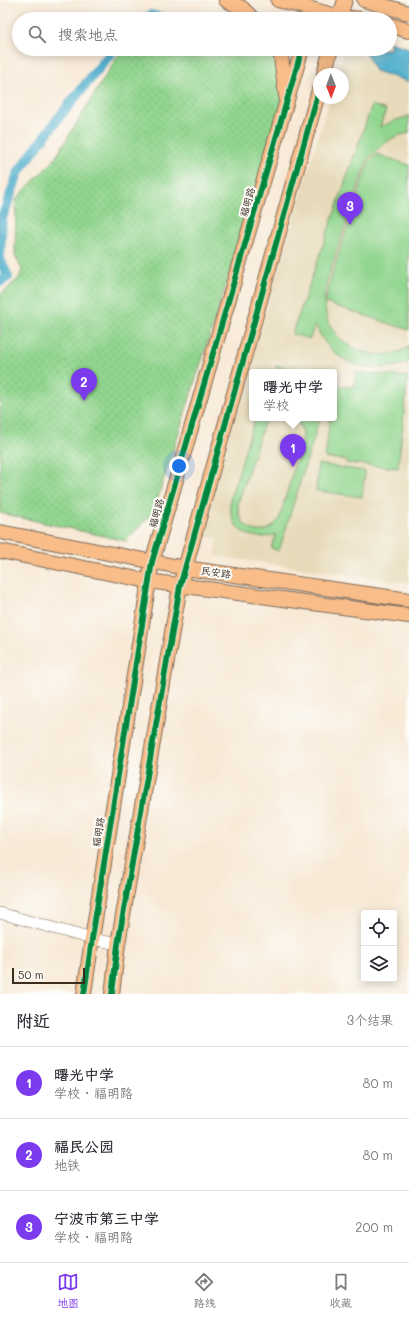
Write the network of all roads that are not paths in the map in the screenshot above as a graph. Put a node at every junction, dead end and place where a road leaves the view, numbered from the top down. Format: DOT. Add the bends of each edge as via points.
graph roads {
  1 [pos="226,0"];
  2 [pos="278,0"];
  3 [pos="345,0"];
  4 [pos="364,0"];
  5 [pos="313,10"];
  6 [pos="246,12"];
  7 [pos="341,12"];
  8 [pos="409,13"];
  9 [pos="397,27"];
  10 [pos="409,31"];
  11 [pos="281,56"];
  12 [pos="300,56"];
  13 [pos="328,56"];
  14 [pos="326,68"];
  15 [pos="287,101"];
  16 [pos="315,104"];
  17 [pos="0,532"];
  18 [pos="0,551"];
  19 [pos="152,562"];
  20 [pos="185,568"];
  21 [pos="148,582"];
  22 [pos="180,586"];
  23 [pos="409,600"];
  24 [pos="409,616"];
  25 [pos="0,913"];
  26 [pos="92,939"];
  27 [pos="118,944"];
  28 [pos="84,994"];
  29 [pos="112,994"];
  1 -- 6 [label="main road"];
  2 -- 5 [label="main road"];
  3 -- 7 [label="main road"];
  4 -- 8 [label="main road"];
  9 -- 10 [label="main road"];
  11 -- 15 [label="main road"];
  12 -- 15 [label="main road, 福明路"];
  13 -- 14 [label="main road"];
  15 -- 19 [label="main road, 福明路"];
  16 -- 20 [label="main road"];
  17 -- 19 [label="main road, 民安路"];
  18 -- 21 [label="main road, 民安路"];
  19 -- 20 [label="main road, 民安路"];
  19 -- 21 [label="main road, 福明路"];
  20 -- 22 [label="main road"];
  20 -- 23 [label="main road, 民安路"];
  21 -- 22 [label="main road, 民安路"];
  21 -- 26 [label="main road, 福明路"];
  22 -- 24 [label="main road, 民安路"];
  22 -- 27 [label="main road"];
  25 -- 26 [label="street"];
  26 -- 27 [label="street"];
  26 -- 28 [label="main road, 福明路"];
  27 -- 29 [label="main road"];
}
